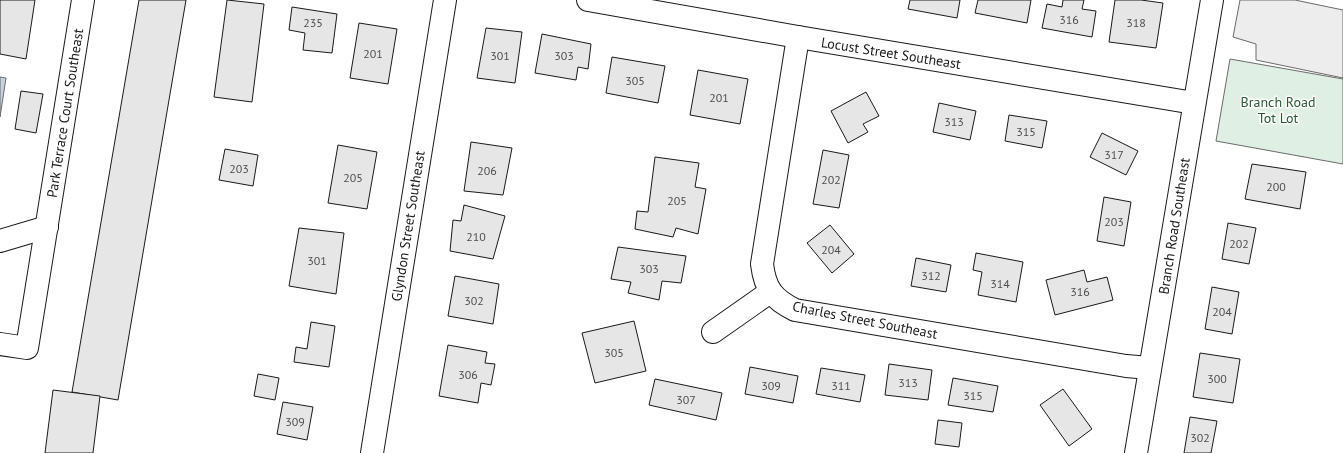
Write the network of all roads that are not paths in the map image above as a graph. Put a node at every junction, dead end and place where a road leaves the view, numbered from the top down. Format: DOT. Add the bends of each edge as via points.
graph roads {
  1 [pos="83,0"];
  2 [pos="445,0"];
  3 [pos="588,0"];
  4 [pos="1212,0"];
  5 [pos="798,37"];
  6 [pos="1194,103"];
  7 [pos="47,227"];
  8 [pos="0,241"];
  9 [pos="770,292"];
  10 [pos="713,332"];
  11 [pos="0,344"];
  12 [pos="1150,368"];
  13 [pos="372,453"];
  14 [pos="1136,453"];
  1 -- 7 [label="street, Park Terrace Court Southeast"];
  2 -- 13 [label="street, Glyndon Street Southeast"];
  3 -- 5 [label="street, Locust Street Southeast"];
  4 -- 6 [label="street, Branch Road Southeast"];
  5 -- 6 [label="street, Locust Street Southeast"];
  5 -- 9 [label="street, Charles Street Southeast" via="762,264"];
  6 -- 12 [label="street, Branch Road Southeast"];
  7 -- 8 [label="street"];
  7 -- 11 [label="street, Park Terrace Court Southeast" via="27,348"];
  9 -- 10 [label="street"];
  9 -- 12 [label="street, Charles Street Southeast" via="781,303 795,310"];
  12 -- 14 [label="street, Branch Road Southeast"];
}
